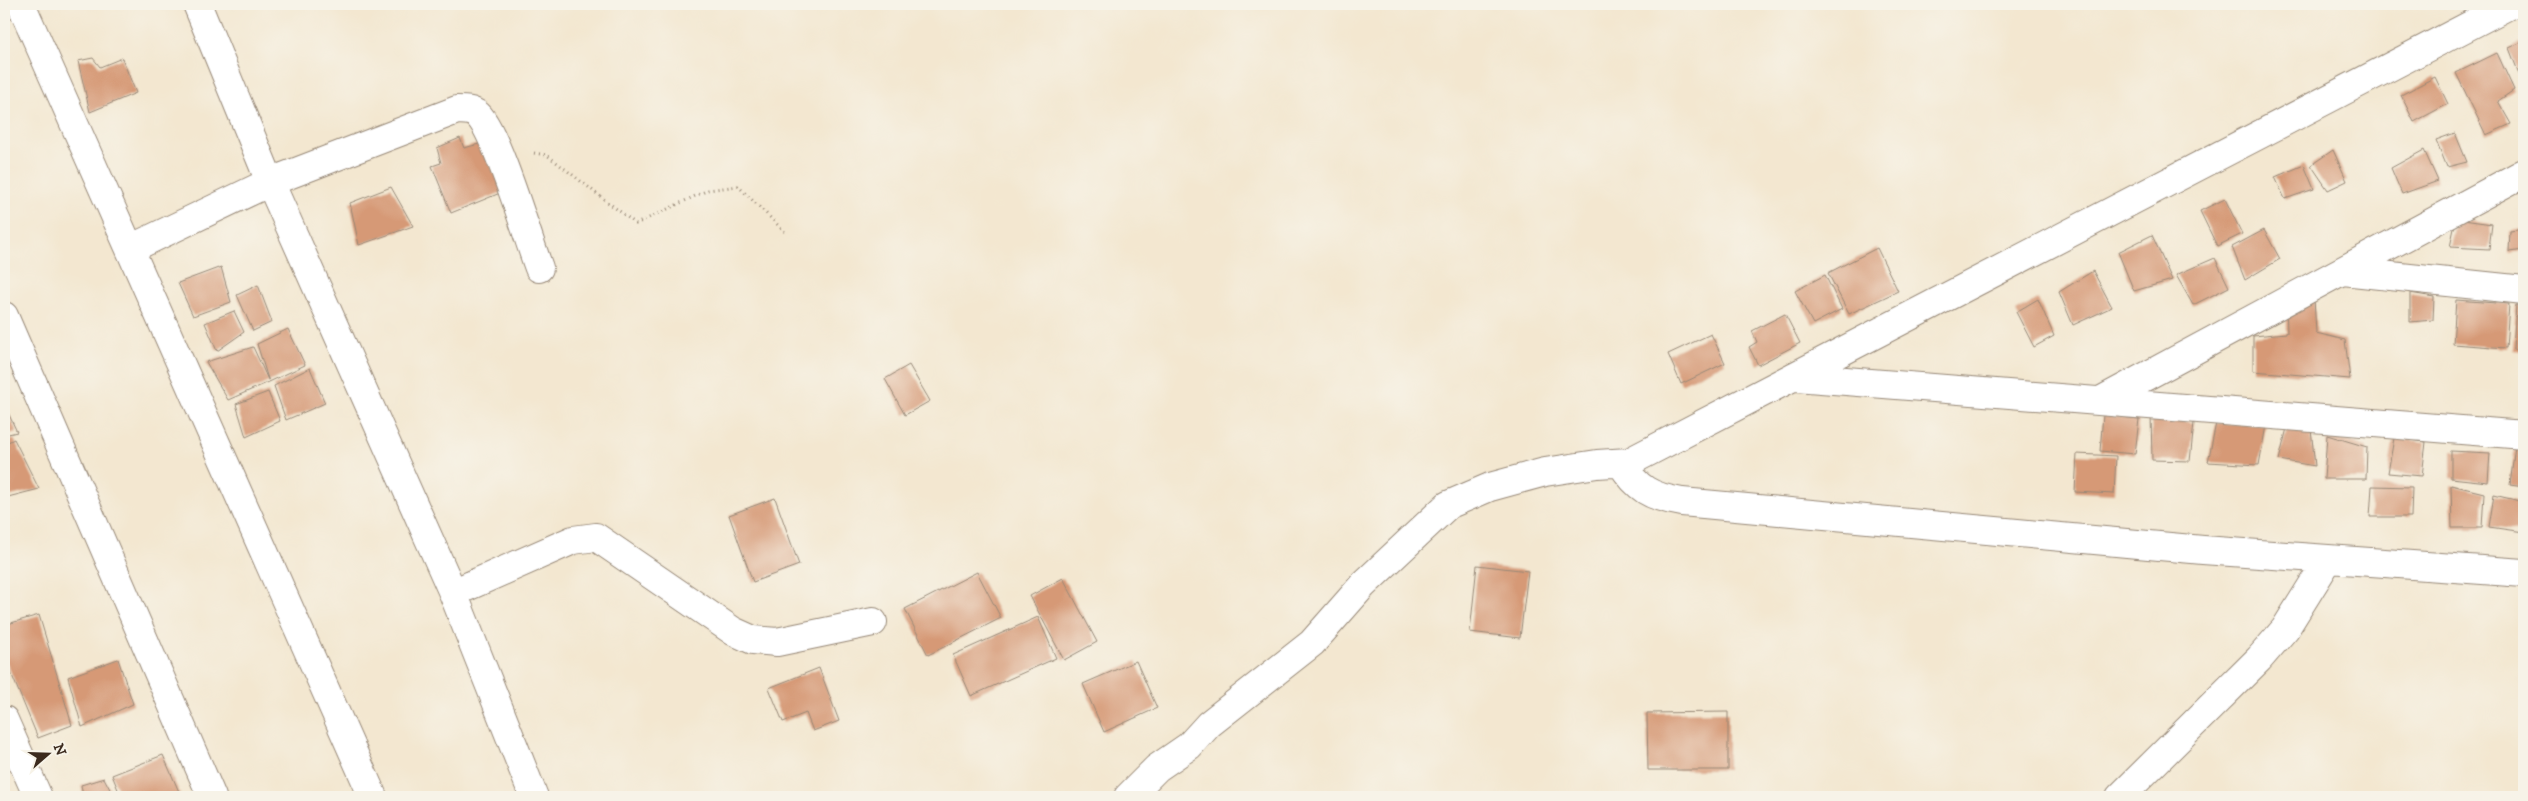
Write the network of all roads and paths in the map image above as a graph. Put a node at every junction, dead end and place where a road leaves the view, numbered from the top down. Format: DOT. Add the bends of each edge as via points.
graph roads {
  1 [pos="21,4"];
  2 [pos="197,4"];
  3 [pos="2512,4"];
  4 [pos="495,145"];
  5 [pos="2524,173"];
  6 [pos="270,182"];
  7 [pos="787,234"];
  8 [pos="130,249"];
  9 [pos="539,268"];
  10 [pos="2343,271"];
  11 [pos="2524,290"];
  12 [pos="4,316"];
  13 [pos="1796,377"];
  14 [pos="2100,401"];
  15 [pos="2524,435"];
  16 [pos="1621,463"];
  17 [pos="2328,560"];
  18 [pos="2524,573"];
  19 [pos="453,593"];
  20 [pos="872,622"];
  21 [pos="4,720"];
  22 [pos="38,797"];
  23 [pos="212,797"];
  24 [pos="373,797"];
  25 [pos="534,797"];
  26 [pos="1128,797"];
  27 [pos="2120,797"];
  1 -- 8 [label="street"];
  2 -- 6 [label="street"];
  3 -- 13 [label="street"];
  4 -- 6 [label="street" via="476,113 457,110"];
  4 -- 7 [label="path" via="546,156 636,224 708,190 738,186"];
  4 -- 9 [label="street"];
  5 -- 10 [label="street"];
  6 -- 8 [label="street"];
  6 -- 19 [label="street"];
  8 -- 24 [label="street"];
  10 -- 11 [label="street"];
  10 -- 14 [label="street"];
  12 -- 23 [label="street"];
  13 -- 14 [label="street"];
  13 -- 16 [label="street" via="1629,462"];
  14 -- 15 [label="street"];
  16 -- 17 [label="street" via="1630,479 1650,494 1682,502"];
  16 -- 26 [label="street" via="1545,472 1490,487 1448,504 1362,585 1312,643 1209,724 1189,746 1157,768"];
  17 -- 18 [label="street"];
  17 -- 27 [label="street" via="2285,630"];
  19 -- 20 [label="street" via="573,540 596,537 733,631 753,640 777,642"];
  19 -- 25 [label="street"];
  21 -- 22 [label="street"];
}
